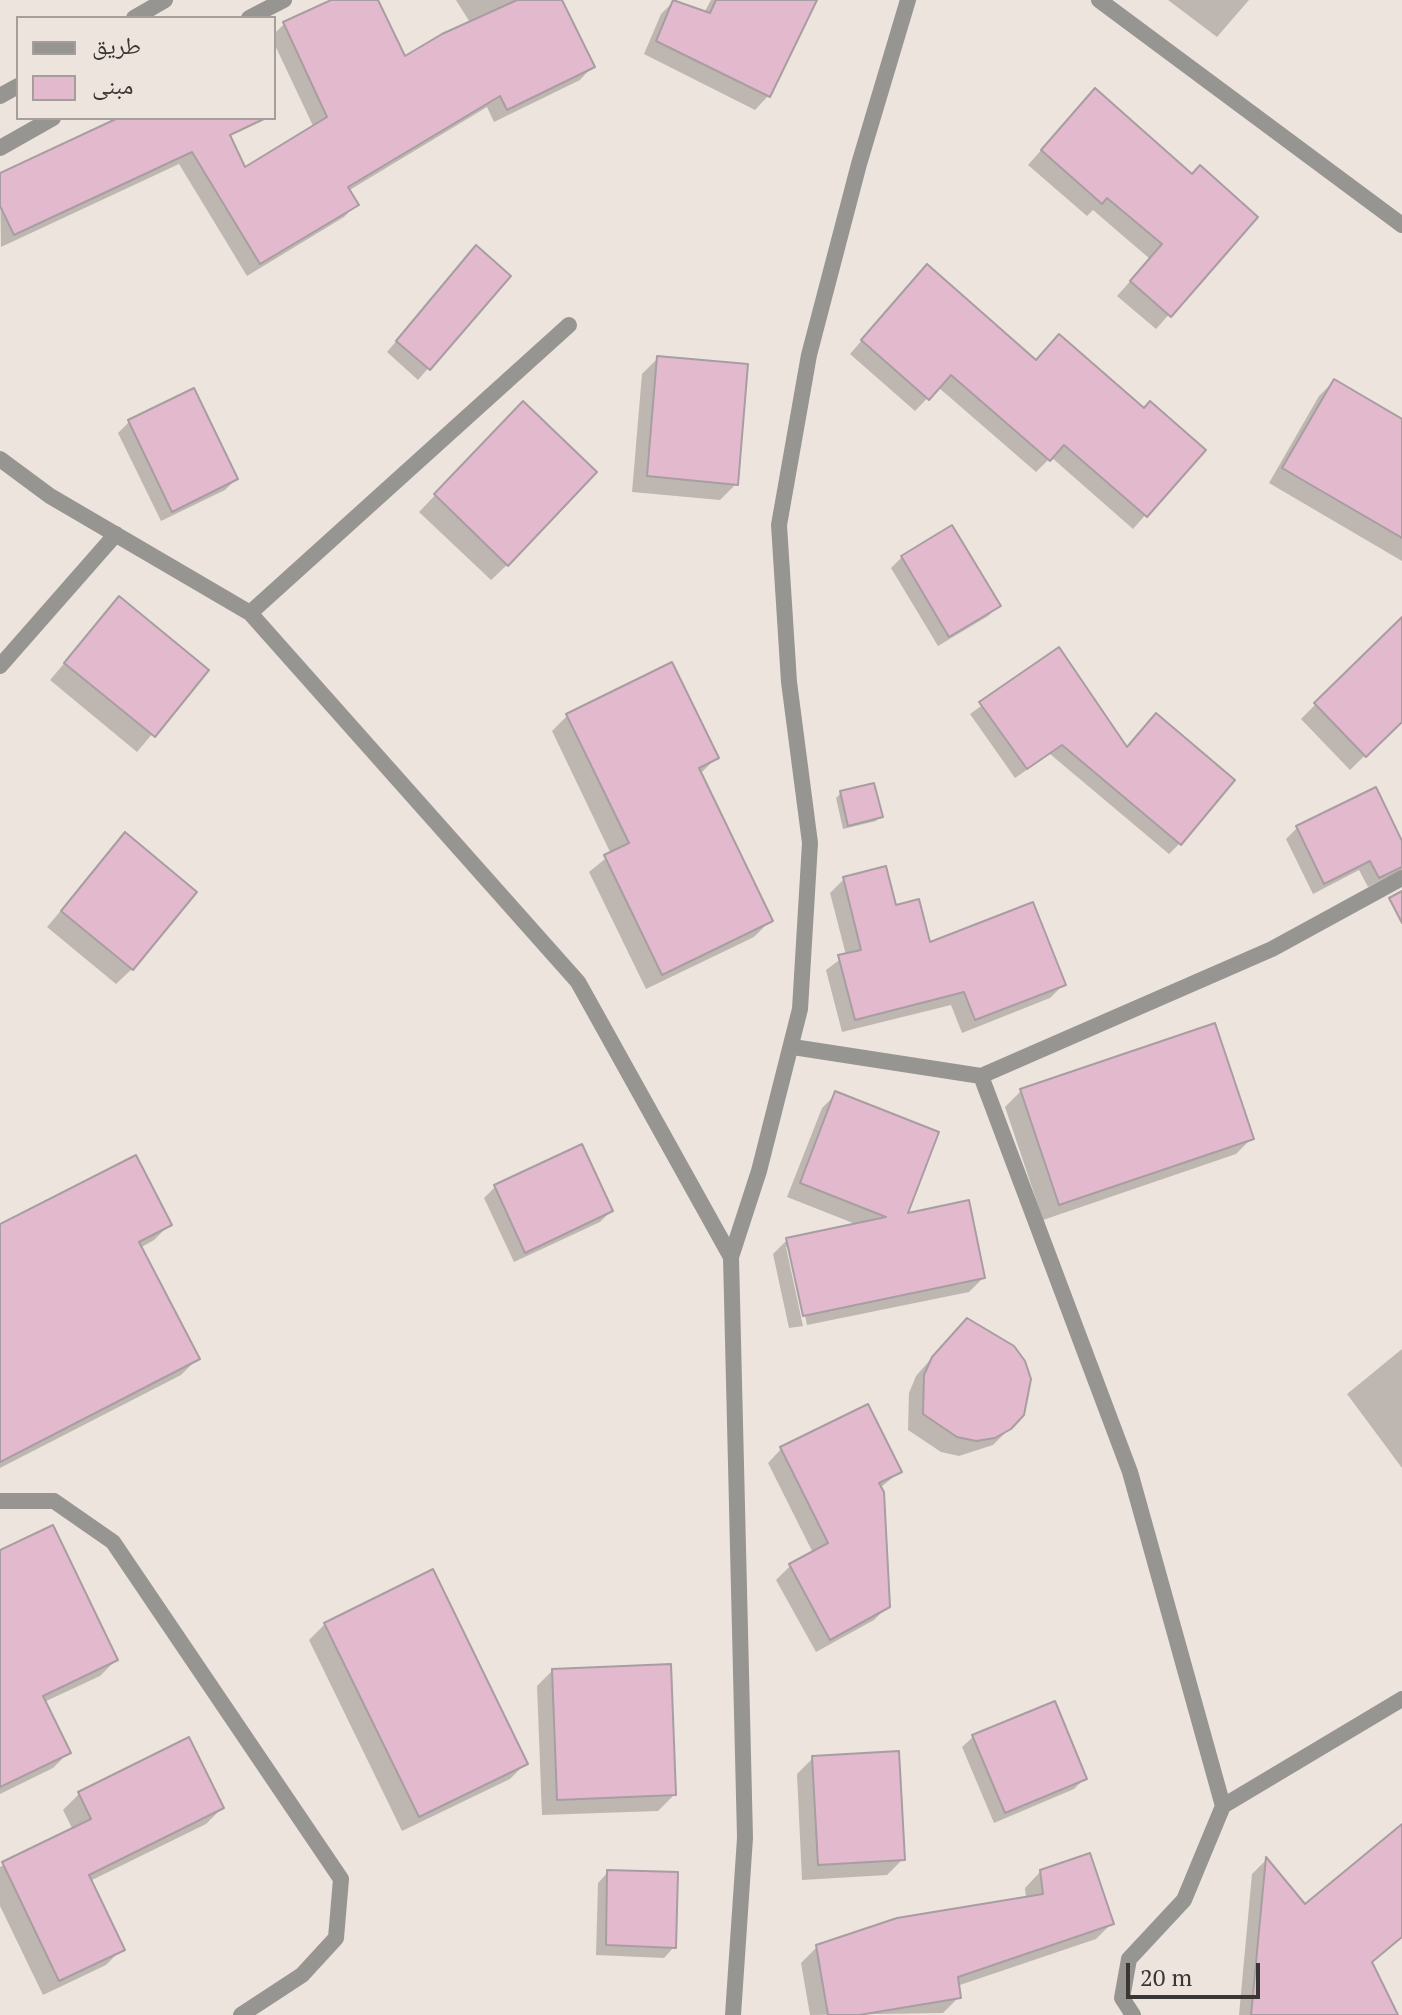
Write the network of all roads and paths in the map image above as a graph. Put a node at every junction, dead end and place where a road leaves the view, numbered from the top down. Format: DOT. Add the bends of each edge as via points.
graph roads {
  1 [pos="165,0"];
  2 [pos="284,0"];
  3 [pos="908,0"];
  4 [pos="1099,0"];
  5 [pos="137,16"];
  6 [pos="253,16"];
  7 [pos="49,120"];
  8 [pos="0,148"];
  9 [pos="1402,225"];
  10 [pos="569,325"];
  11 [pos="0,459"];
  12 [pos="116,534"];
  13 [pos="250,613"];
  14 [pos="0,666"];
  15 [pos="1402,878"];
  16 [pos="793,1047"];
  17 [pos="981,1076"];
  18 [pos="731,1257"];
  19 [pos="0,1501"];
  20 [pos="1402,1699"];
  21 [pos="1223,1806"];
  22 [pos="241,2015"];
  23 [pos="733,2015"];
  24 [pos="1133,2015"];
  1 -- 5 [label="street"];
  2 -- 6 [label="street"];
  3 -- 16 [label="street" via="809,355 779,525 789,682 810,843"];
  4 -- 9 [label="street"];
  7 -- 8 [label="street"];
  10 -- 13 [label="street"];
  11 -- 12 [label="street"];
  12 -- 13 [label="street"];
  12 -- 14 [label="street"];
  13 -- 18 [label="street" via="578,982"];
  15 -- 17 [label="street" via="1272,949"];
  16 -- 17 [label="street"];
  16 -- 18 [label="street"];
  17 -- 21 [label="street" via="1130,1472"];
  18 -- 23 [label="street" via="745,1838"];
  19 -- 22 [label="street" via="54,1501 113,1542 341,1879 336,1938 302,1975"];
  20 -- 21 [label="street"];
  21 -- 24 [label="street" via="1184,1900 1129,1959 1122,1998"];
}
